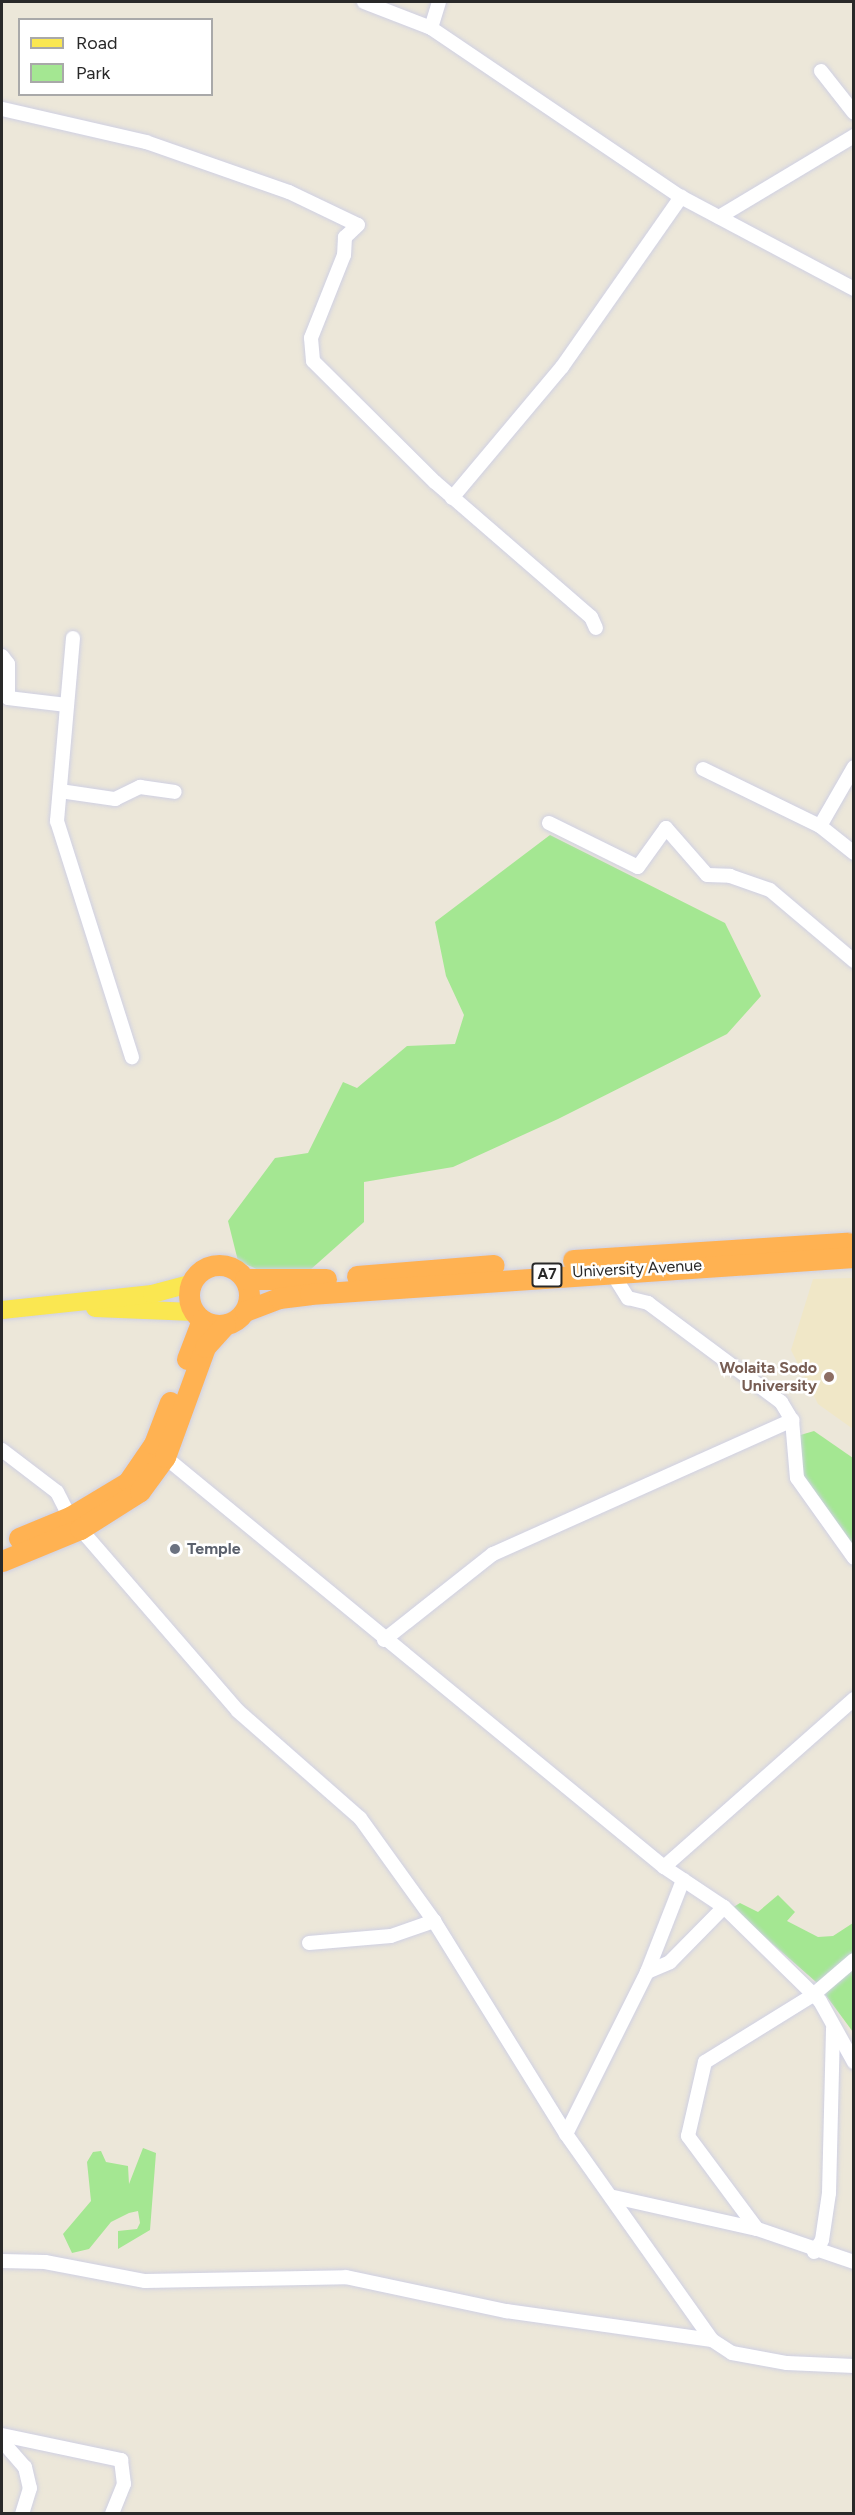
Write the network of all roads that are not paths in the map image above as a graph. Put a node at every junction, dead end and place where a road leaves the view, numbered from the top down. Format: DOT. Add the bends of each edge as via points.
graph roads {
  1 [pos="364,2"];
  2 [pos="439,2"];
  3 [pos="430,28"];
  4 [pos="821,71"];
  5 [pos="2,109"];
  6 [pos="854,113"];
  7 [pos="854,136"];
  8 [pos="681,197"];
  9 [pos="719,217"];
  10 [pos="854,289"];
  11 [pos="452,498"];
  12 [pos="596,628"];
  13 [pos="73,638"];
  14 [pos="2,656"];
  15 [pos="67,705"];
  16 [pos="854,767"];
  17 [pos="703,769"];
  18 [pos="60,791"];
  19 [pos="175,792"];
  20 [pos="549,823"];
  21 [pos="820,826"];
  22 [pos="854,853"];
  23 [pos="854,961"];
  24 [pos="132,1057"];
  25 [pos="854,1243"];
  26 [pos="854,1257"];
  27 [pos="609,1266"];
  28 [pos="245,1280"];
  29 [pos="190,1284"];
  30 [pos="73,1304"];
  31 [pos="2,1310"];
  32 [pos="244,1311"];
  33 [pos="198,1316"];
  34 [pos="225,1325"];
  35 [pos="792,1420"];
  36 [pos="2,1450"];
  37 [pos="165,1457"];
  38 [pos="75,1523"];
  39 [pos="2,1545"];
  40 [pos="854,1558"];
  41 [pos="2,1561"];
  42 [pos="384,1640"];
  43 [pos="854,1699"];
  44 [pos="664,1867"];
  45 [pos="683,1880"];
  46 [pos="724,1907"];
  47 [pos="434,1921"];
  48 [pos="309,1943"];
  49 [pos="854,1960"];
  50 [pos="647,1972"];
  51 [pos="813,1995"];
  52 [pos="833,2028"];
  53 [pos="854,2062"];
  54 [pos="566,2133"];
  55 [pos="614,2197"];
  56 [pos="757,2229"];
  57 [pos="814,2252"];
  58 [pos="2,2261"];
  59 [pos="854,2262"];
  60 [pos="712,2340"];
  61 [pos="854,2366"];
  62 [pos="2,2435"];
  63 [pos="2,2441"];
  64 [pos="22,2514"];
  65 [pos="112,2514"];
  1 -- 3 [label="street"];
  2 -- 3 [label="street"];
  3 -- 8 [label="street"];
  4 -- 6 [label="street"];
  5 -- 11 [label="street" via="146,142 288,192 358,225 345,237 309,353"];
  7 -- 9 [label="street"];
  8 -- 9 [label="street"];
  8 -- 11 [label="street" via="562,367"];
  9 -- 10 [label="street"];
  11 -- 12 [label="street" via="591,617"];
  13 -- 15 [label="street"];
  14 -- 15 [label="street" via="8,664 8,698"];
  15 -- 18 [label="street"];
  16 -- 21 [label="street"];
  17 -- 21 [label="street"];
  18 -- 19 [label="street" via="115,799 140,787"];
  18 -- 24 [label="street" via="59,837"];
  20 -- 23 [label="street" via="638,867 666,828 707,874 730,876 770,891"];
  21 -- 22 [label="street"];
  25 -- 27 [label="highway, University Avenue / A7"];
  26 -- 27 [label="highway, University Avenue / A7"];
  27 -- 28 [label="highway, University Avenue / A7" via="285,1282"];
  27 -- 32 [label="highway, University Avenue / A7" via="310,1294 279,1298"];
  27 -- 35 [label="street" via="628,1298 648,1304 738,1370 780,1402"];
  28 -- 29 [label="highway, A7" via="238,1271 216,1264 205,1268"];
  28 -- 32 [label="highway"];
  29 -- 30 [label="main road"];
  29 -- 33 [label="highway"];
  30 -- 31 [label="main road"];
  30 -- 33 [label="main road"];
  32 -- 34 [label="highway, A7"];
  33 -- 34 [label="highway"];
  33 -- 38 [label="highway, A7" via="142,1465"];
  34 -- 37 [label="highway, A7" via="192,1373"];
  35 -- 40 [label="street" via="797,1478"];
  35 -- 42 [label="street" via="493,1554"];
  36 -- 38 [label="street" via="57,1492"];
  37 -- 38 [label="highway, A7" via="140,1491"];
  37 -- 42 [label="street"];
  38 -- 39 [label="highway, A7"];
  38 -- 41 [label="highway, A7"];
  38 -- 47 [label="street" via="238,1711 360,1818"];
  42 -- 44 [label="street"];
  43 -- 44 [label="street"];
  44 -- 45 [label="street"];
  45 -- 46 [label="street"];
  45 -- 50 [label="street"];
  46 -- 50 [label="street" via="670,1962"];
  46 -- 51 [label="street"];
  47 -- 48 [label="street" via="391,1936"];
  47 -- 54 [label="street"];
  49 -- 51 [label="street"];
  50 -- 54 [label="street"];
  51 -- 52 [label="street"];
  51 -- 56 [label="street" via="705,2062 688,2136"];
  52 -- 53 [label="street"];
  52 -- 57 [label="street" via="829,2193 822,2240"];
  54 -- 55 [label="street"];
  55 -- 56 [label="street"];
  55 -- 60 [label="street"];
  56 -- 57 [label="street"];
  57 -- 59 [label="street"];
  58 -- 60 [label="street" via="45,2262 145,2281 346,2277 506,2311"];
  60 -- 61 [label="street" via="732,2353 786,2363"];
  62 -- 65 [label="street" via="121,2460 124,2484"];
  63 -- 64 [label="street" via="25,2467 30,2488"];
}
